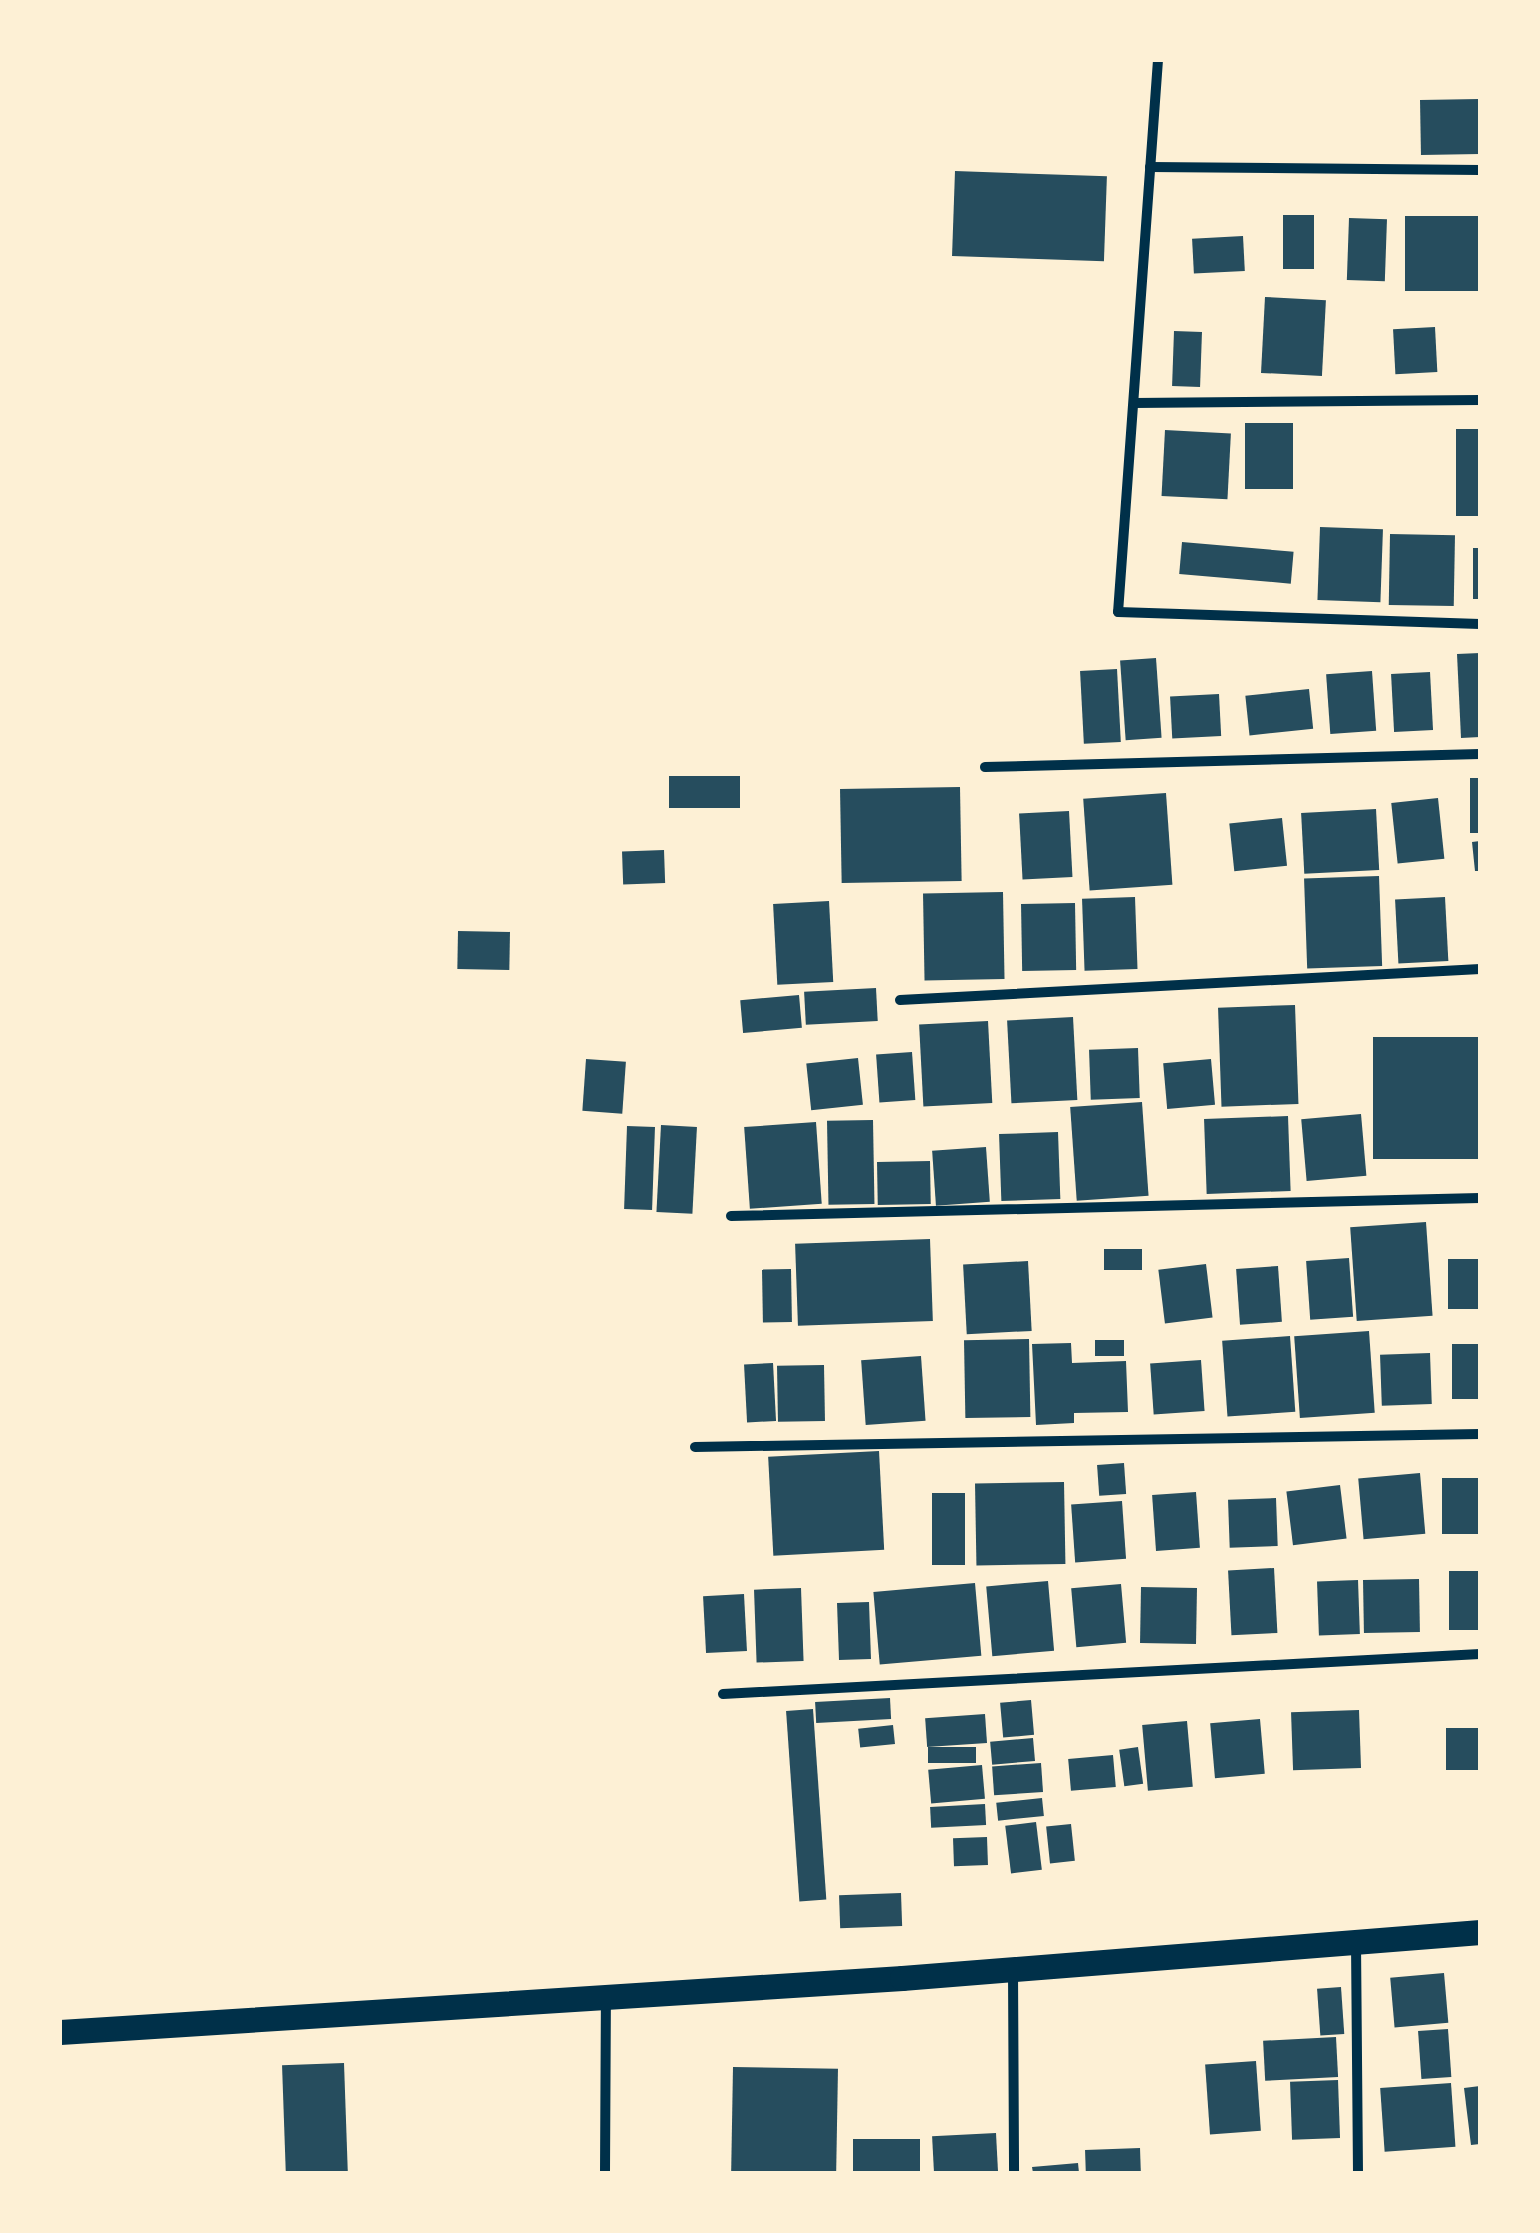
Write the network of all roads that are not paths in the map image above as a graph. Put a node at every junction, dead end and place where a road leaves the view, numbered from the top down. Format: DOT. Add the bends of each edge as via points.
graph roads {
  1 [pos="1158,60"];
  2 [pos="1150,166"];
  3 [pos="1480,170"];
  4 [pos="1480,400"];
  5 [pos="1134,403"];
  6 [pos="1480,624"];
  7 [pos="1480,754"];
  8 [pos="986,767"];
  9 [pos="1480,968"];
  10 [pos="900,1000"];
  11 [pos="1480,1198"];
  12 [pos="731,1216"];
  13 [pos="1480,1434"];
  14 [pos="695,1447"];
  15 [pos="1480,1654"];
  16 [pos="724,1694"];
  17 [pos="1480,1932"];
  18 [pos="1356,1942"];
  19 [pos="1014,1970"];
  20 [pos="606,1997"];
  21 [pos="60,2032"];
  22 [pos="604,2173"];
  23 [pos="1014,2173"];
  24 [pos="1358,2173"];
  1 -- 2 [label="street"];
  2 -- 3 [label="street"];
  2 -- 5 [label="street"];
  4 -- 5 [label="street"];
  5 -- 6 [label="street" via="1118,612"];
  7 -- 8 [label="street"];
  9 -- 10 [label="street"];
  11 -- 12 [label="street"];
  13 -- 14 [label="street"];
  15 -- 16 [label="street"];
  17 -- 18 [label="main road"];
  18 -- 19 [label="main road"];
  18 -- 24 [label="street"];
  19 -- 20 [label="main road"];
  19 -- 23 [label="street"];
  20 -- 21 [label="main road"];
  20 -- 22 [label="street"];
}
